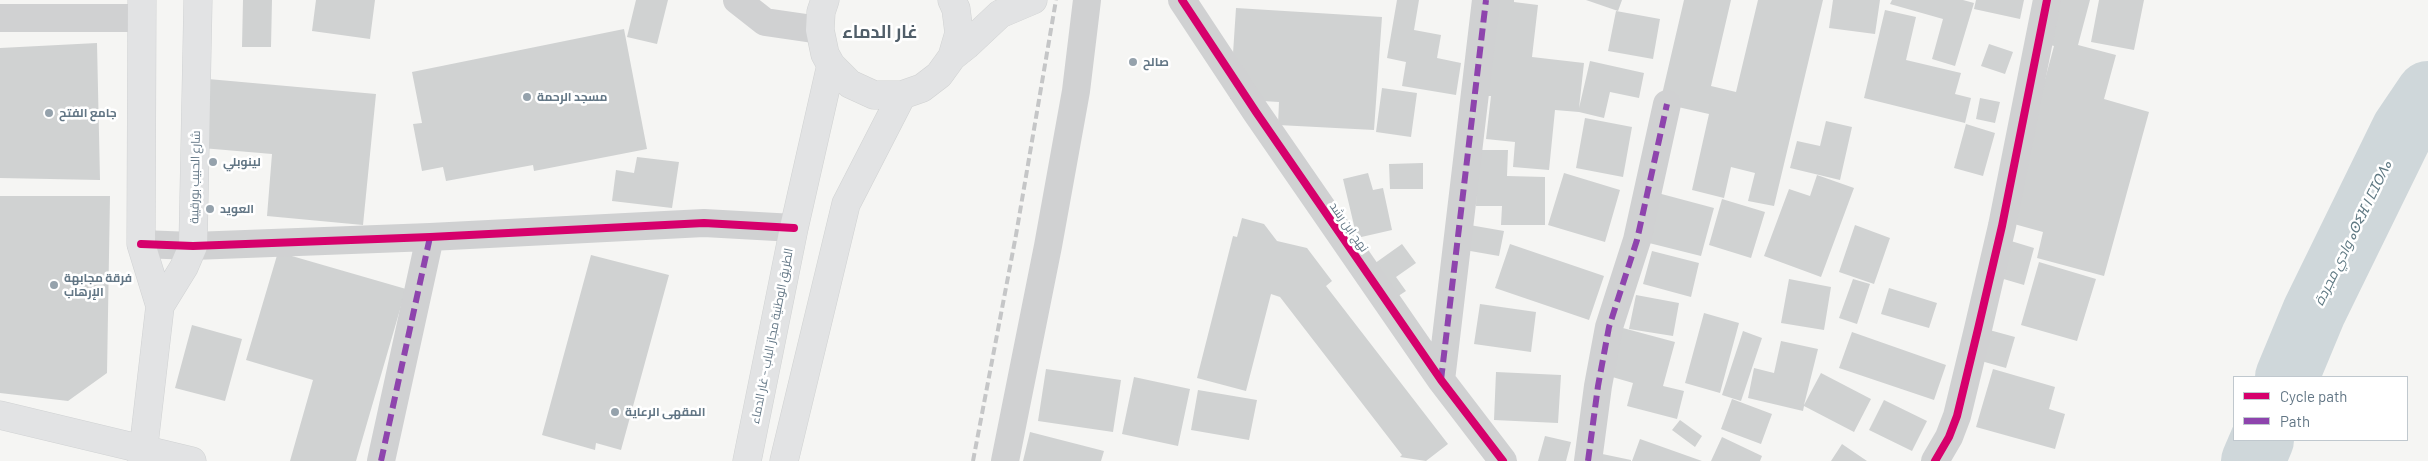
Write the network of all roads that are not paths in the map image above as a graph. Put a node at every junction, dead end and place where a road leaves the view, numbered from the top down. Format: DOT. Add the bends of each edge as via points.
graph roads {
  1 [pos="198,0"];
  2 [pos="737,0"];
  3 [pos="825,0"];
  4 [pos="952,0"];
  5 [pos="1033,0"];
  6 [pos="1087,0"];
  7 [pos="1182,0"];
  8 [pos="1486,0"];
  9 [pos="2047,0"];
  10 [pos="142,9"];
  11 [pos="0,18"];
  12 [pos="820,30"];
  13 [pos="960,51"];
  14 [pos="830,65"];
  15 [pos="902,95"];
  16 [pos="1667,104"];
  17 [pos="794,228"];
  18 [pos="430,237"];
  19 [pos="141,244"];
  20 [pos="193,246"];
  21 [pos="160,306"];
  22 [pos="1441,380"];
  23 [pos="0,416"];
  24 [pos="143,455"];
  25 [pos="192,461"];
  26 [pos="381,461"];
  27 [pos="747,461"];
  28 [pos="784,461"];
  29 [pos="1006,461"];
  30 [pos="1503,461"];
  31 [pos="1588,461"];
  32 [pos="1935,461"];
  1 -- 20 [label="main road, شارع الحبيب بورقيبة"];
  2 -- 12 [label="street" via="765,22"];
  3 -- 12 [label="main road"];
  4 -- 13 [label="main road" via="956,9"];
  5 -- 13 [label="main road" via="1000,14"];
  6 -- 29 [label="street" via="1076,92"];
  7 -- 22 [label="street, نهج ابن رشد"];
  8 -- 22 [label="street"];
  9 -- 32 [label="street" via="2002,226 1957,416"];
  10 -- 11 [label="street"];
  10 -- 19 [label="main road"];
  12 -- 14 [label="main road"];
  13 -- 15 [label="main road" via="939,75 922,88"];
  14 -- 15 [label="main road" via="850,84 874,95"];
  14 -- 17 [label="main road, الطريق الوطنية مجاز الباب - غار الدماء"];
  15 -- 28 [label="main road" via="846,204"];
  16 -- 31 [label="street" via="1637,240 1609,328"];
  17 -- 18 [label="street" via="704,223"];
  17 -- 27 [label="main road, الطريق الوطنية مجاز الباب - غار الدماء"];
  18 -- 20 [label="street"];
  18 -- 26 [label="street"];
  19 -- 20 [label="street"];
  19 -- 21 [label="main road"];
  20 -- 21 [label="main road, شارع الحبيب بورقيبة"];
  21 -- 24 [label="main road"];
  22 -- 30 [label="street, نهج ابن رشد"];
  23 -- 24 [label="main road"];
  24 -- 25 [label="main road"];
}
